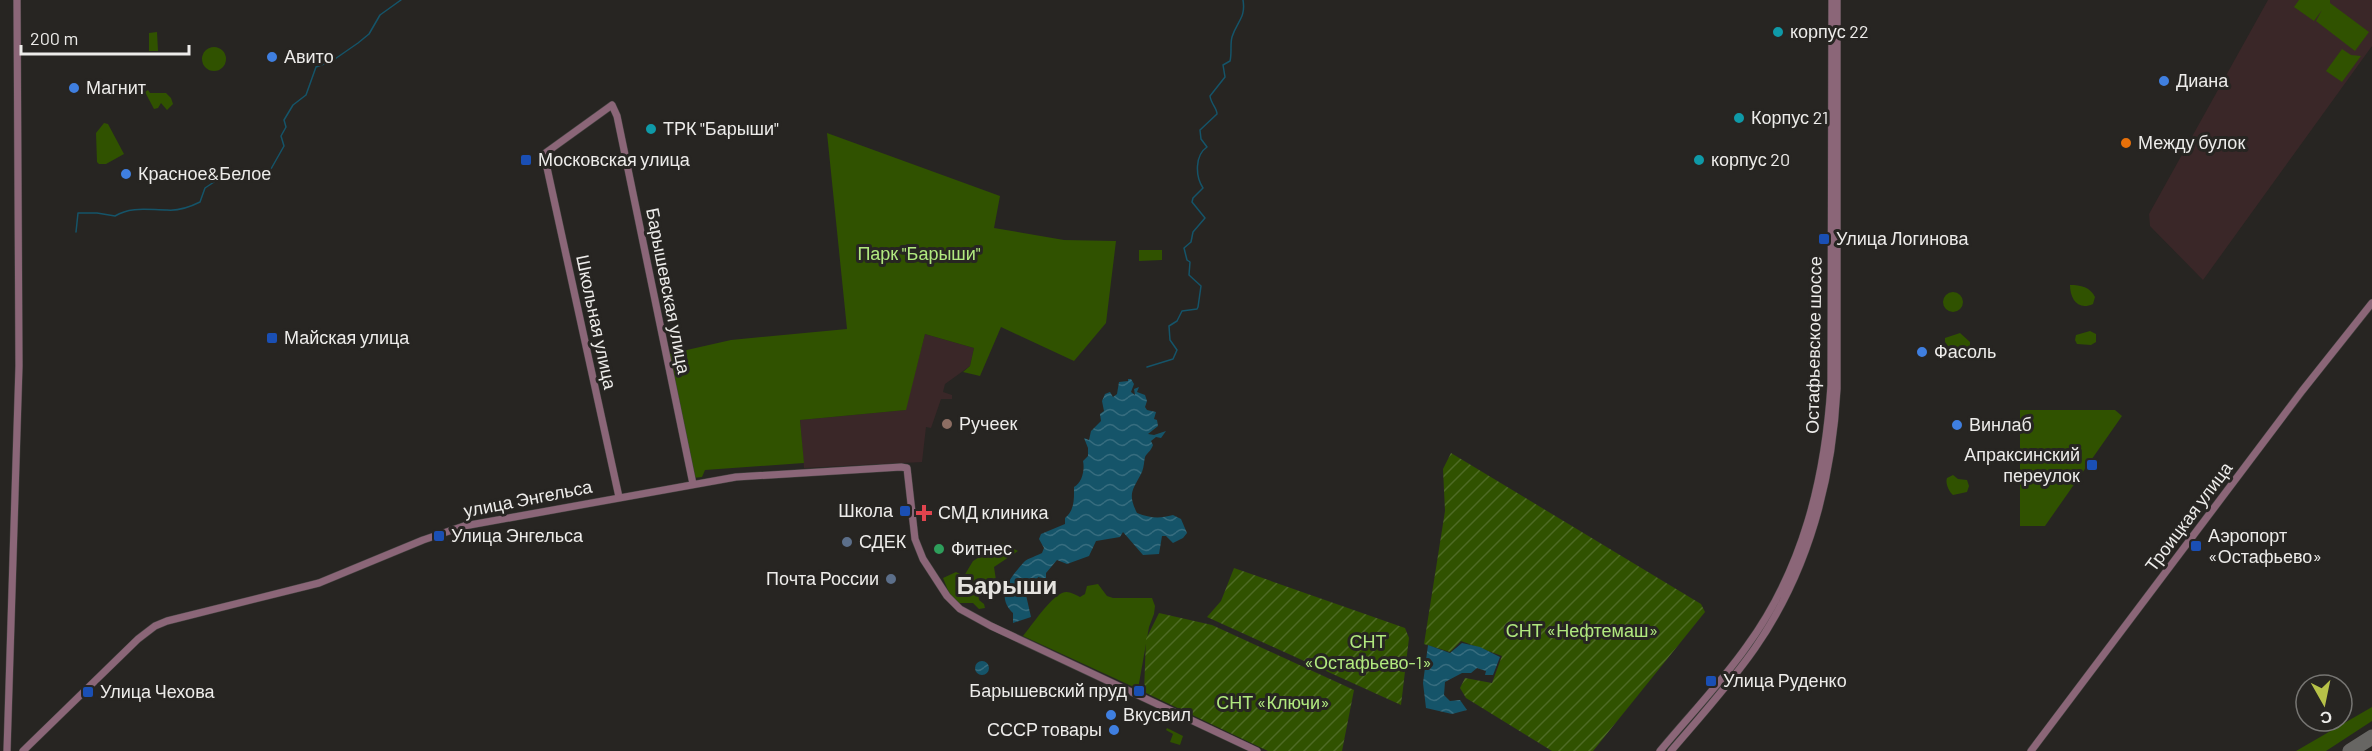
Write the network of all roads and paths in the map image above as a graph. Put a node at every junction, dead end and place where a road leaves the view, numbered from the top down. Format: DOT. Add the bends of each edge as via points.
graph roads {
  1 [pos="17,0"];
  2 [pos="1832,0"];
  3 [pos="1837,0"];
  4 [pos="612,105"];
  5 [pos="2372,303"];
  6 [pos="693,484"];
  7 [pos="619,497"];
  8 [pos="7,751"];
  9 [pos="24,751"];
  10 [pos="1257,751"];
  11 [pos="1660,751"];
  12 [pos="1671,751"];
  13 [pos="2031,751"];
  1 -- 8 [label="street" via="19,366"];
  2 -- 11 [label="street, Остафьевское шоссе" via="1831,385 1820,482 1799,548 1766,618 1748,646"];
  3 -- 12 [label="street, Остафьевское шоссе" via="1837,389 1827,483 1806,551 1772,622 1725,687"];
  4 -- 6 [label="street, Барышевская улица"];
  4 -- 7 [label="street, Школьная улица" via="544,154"];
  5 -- 13 [label="street, Троицкая улица"];
  6 -- 7 [label="street, улица Энгельса"];
  6 -- 10 [label="street, улица Энгельса" via="736,477 907,468 917,547 947,596 960,609"];
  7 -- 9 [label="street, улица Энгельса" via="452,530 319,583 167,621 138,639"];
}
